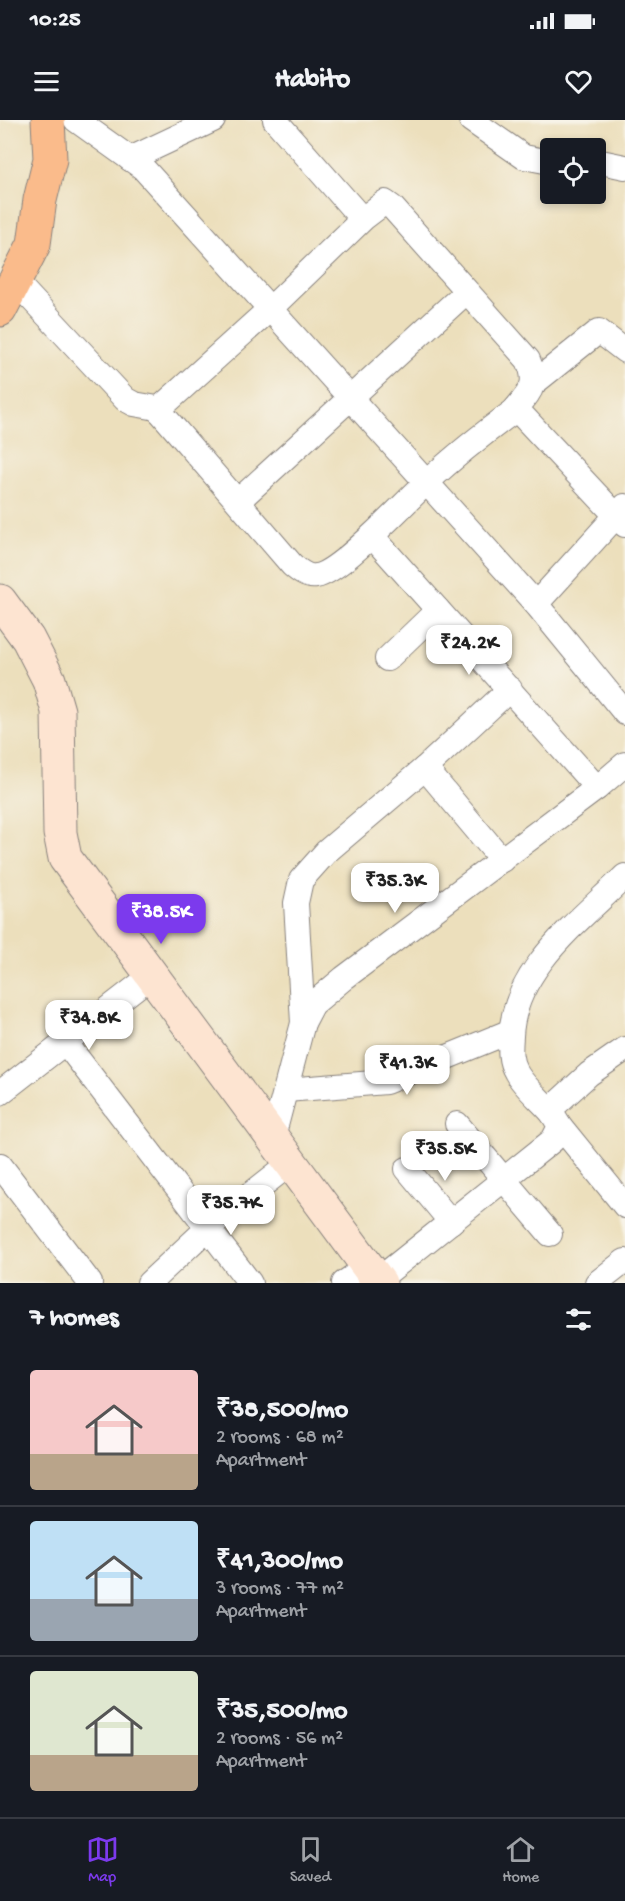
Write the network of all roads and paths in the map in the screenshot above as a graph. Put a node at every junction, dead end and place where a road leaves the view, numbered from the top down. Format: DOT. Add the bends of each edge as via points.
graph roads {
  1 [pos="29,120"];
  2 [pos="48,120"];
  3 [pos="76,120"];
  4 [pos="213,120"];
  5 [pos="275,120"];
  6 [pos="471,120"];
  7 [pos="130,159"];
  8 [pos="540,160"];
  9 [pos="606,163"];
  10 [pos="625,167"];
  11 [pos="40,200"];
  12 [pos="362,219"];
  13 [pos="15,281"];
  14 [pos="466,292"];
  15 [pos="271,308"];
  16 [pos="0,309"];
  17 [pos="625,351"];
  18 [pos="534,383"];
  19 [pos="353,398"];
  20 [pos="158,410"];
  21 [pos="514,411"];
  22 [pos="427,482"];
  23 [pos="238,501"];
  24 [pos="622,515"];
  25 [pos="372,536"];
  26 [pos="0,601"];
  27 [pos="536,604"];
  28 [pos="438,610"];
  29 [pos="387,658"];
  30 [pos="510,688"];
  31 [pos="625,713"];
  32 [pos="625,764"];
  33 [pos="425,768"];
  34 [pos="597,788"];
  35 [pos="502,860"];
  36 [pos="625,876"];
  37 [pos="152,975"];
  38 [pos="303,1023"];
  39 [pos="511,1031"];
  40 [pos="65,1042"];
  41 [pos="625,1049"];
  42 [pos="286,1090"];
  43 [pos="0,1093"];
  44 [pos="556,1120"];
  45 [pos="457,1124"];
  46 [pos="282,1149"];
  47 [pos="0,1165"];
  48 [pos="407,1169"];
  49 [pos="503,1180"];
  50 [pos="625,1206"];
  51 [pos="451,1222"];
  52 [pos="208,1227"];
  53 [pos="549,1234"];
  54 [pos="624,1265"];
  55 [pos="367,1278"];
  56 [pos="90,1283"];
  57 [pos="149,1283"];
  58 [pos="250,1283"];
  59 [pos="597,1283"];
  1 -- 11 [label="main road"];
  2 -- 11 [label="main road" via="51,159"];
  3 -- 7 [label="street"];
  4 -- 7 [label="street"];
  5 -- 12 [label="street"];
  6 -- 8 [label="street" via="524,157"];
  7 -- 15 [label="street" via="143,168"];
  9 -- 10 [label="street"];
  11 -- 13 [label="main road" via="34,244"];
  12 -- 14 [label="street" via="385,202"];
  12 -- 15 [label="street"];
  13 -- 16 [label="main road"];
  13 -- 20 [label="street" via="125,399"];
  14 -- 18 [label="street" via="528,360"];
  14 -- 19 [label="street"];
  15 -- 19 [label="street"];
  15 -- 20 [label="street"];
  17 -- 18 [label="street" via="599,331"];
  18 -- 21 [label="street"];
  19 -- 22 [label="street"];
  19 -- 23 [label="street"];
  20 -- 23 [label="street"];
  21 -- 22 [label="street"];
  21 -- 24 [label="street"];
  22 -- 25 [label="street"];
  22 -- 27 [label="street"];
  23 -- 25 [label="street" via="292,565 308,575 316,576 331,568"];
  24 -- 27 [label="street"];
  25 -- 28 [label="street"];
  26 -- 37 [label="street" via="28,639 49,680 58,711 60,832 65,858"];
  27 -- 31 [label="street"];
  28 -- 29 [label="street"];
  28 -- 30 [label="street"];
  30 -- 33 [label="street"];
  30 -- 34 [label="street"];
  32 -- 34 [label="street"];
  33 -- 35 [label="street"];
  33 -- 38 [label="street" via="326,852 302,880 296,903"];
  34 -- 35 [label="street"];
  35 -- 38 [label="street" via="344,978 313,1005"];
  36 -- 39 [label="street" via="546,955 524,987"];
  37 -- 40 [label="street"];
  37 -- 46 [label="street"];
  38 -- 42 [label="street"];
  39 -- 42 [label="street" via="386,1082"];
  39 -- 44 [label="street" via="510,1056 516,1073"];
  40 -- 43 [label="street"];
  40 -- 52 [label="street"];
  41 -- 44 [label="street" via="589,1074 554,1106"];
  42 -- 46 [label="street"];
  44 -- 49 [label="street" via="553,1140"];
  44 -- 50 [label="street"];
  45 -- 49 [label="street"];
  46 -- 52 [label="street"];
  46 -- 55 [label="street"];
  47 -- 56 [label="street"];
  48 -- 51 [label="street"];
  49 -- 51 [label="street"];
  49 -- 53 [label="street"];
  51 -- 55 [label="street"];
  52 -- 57 [label="street"];
  52 -- 58 [label="street"];
  54 -- 59 [label="street"];
}
